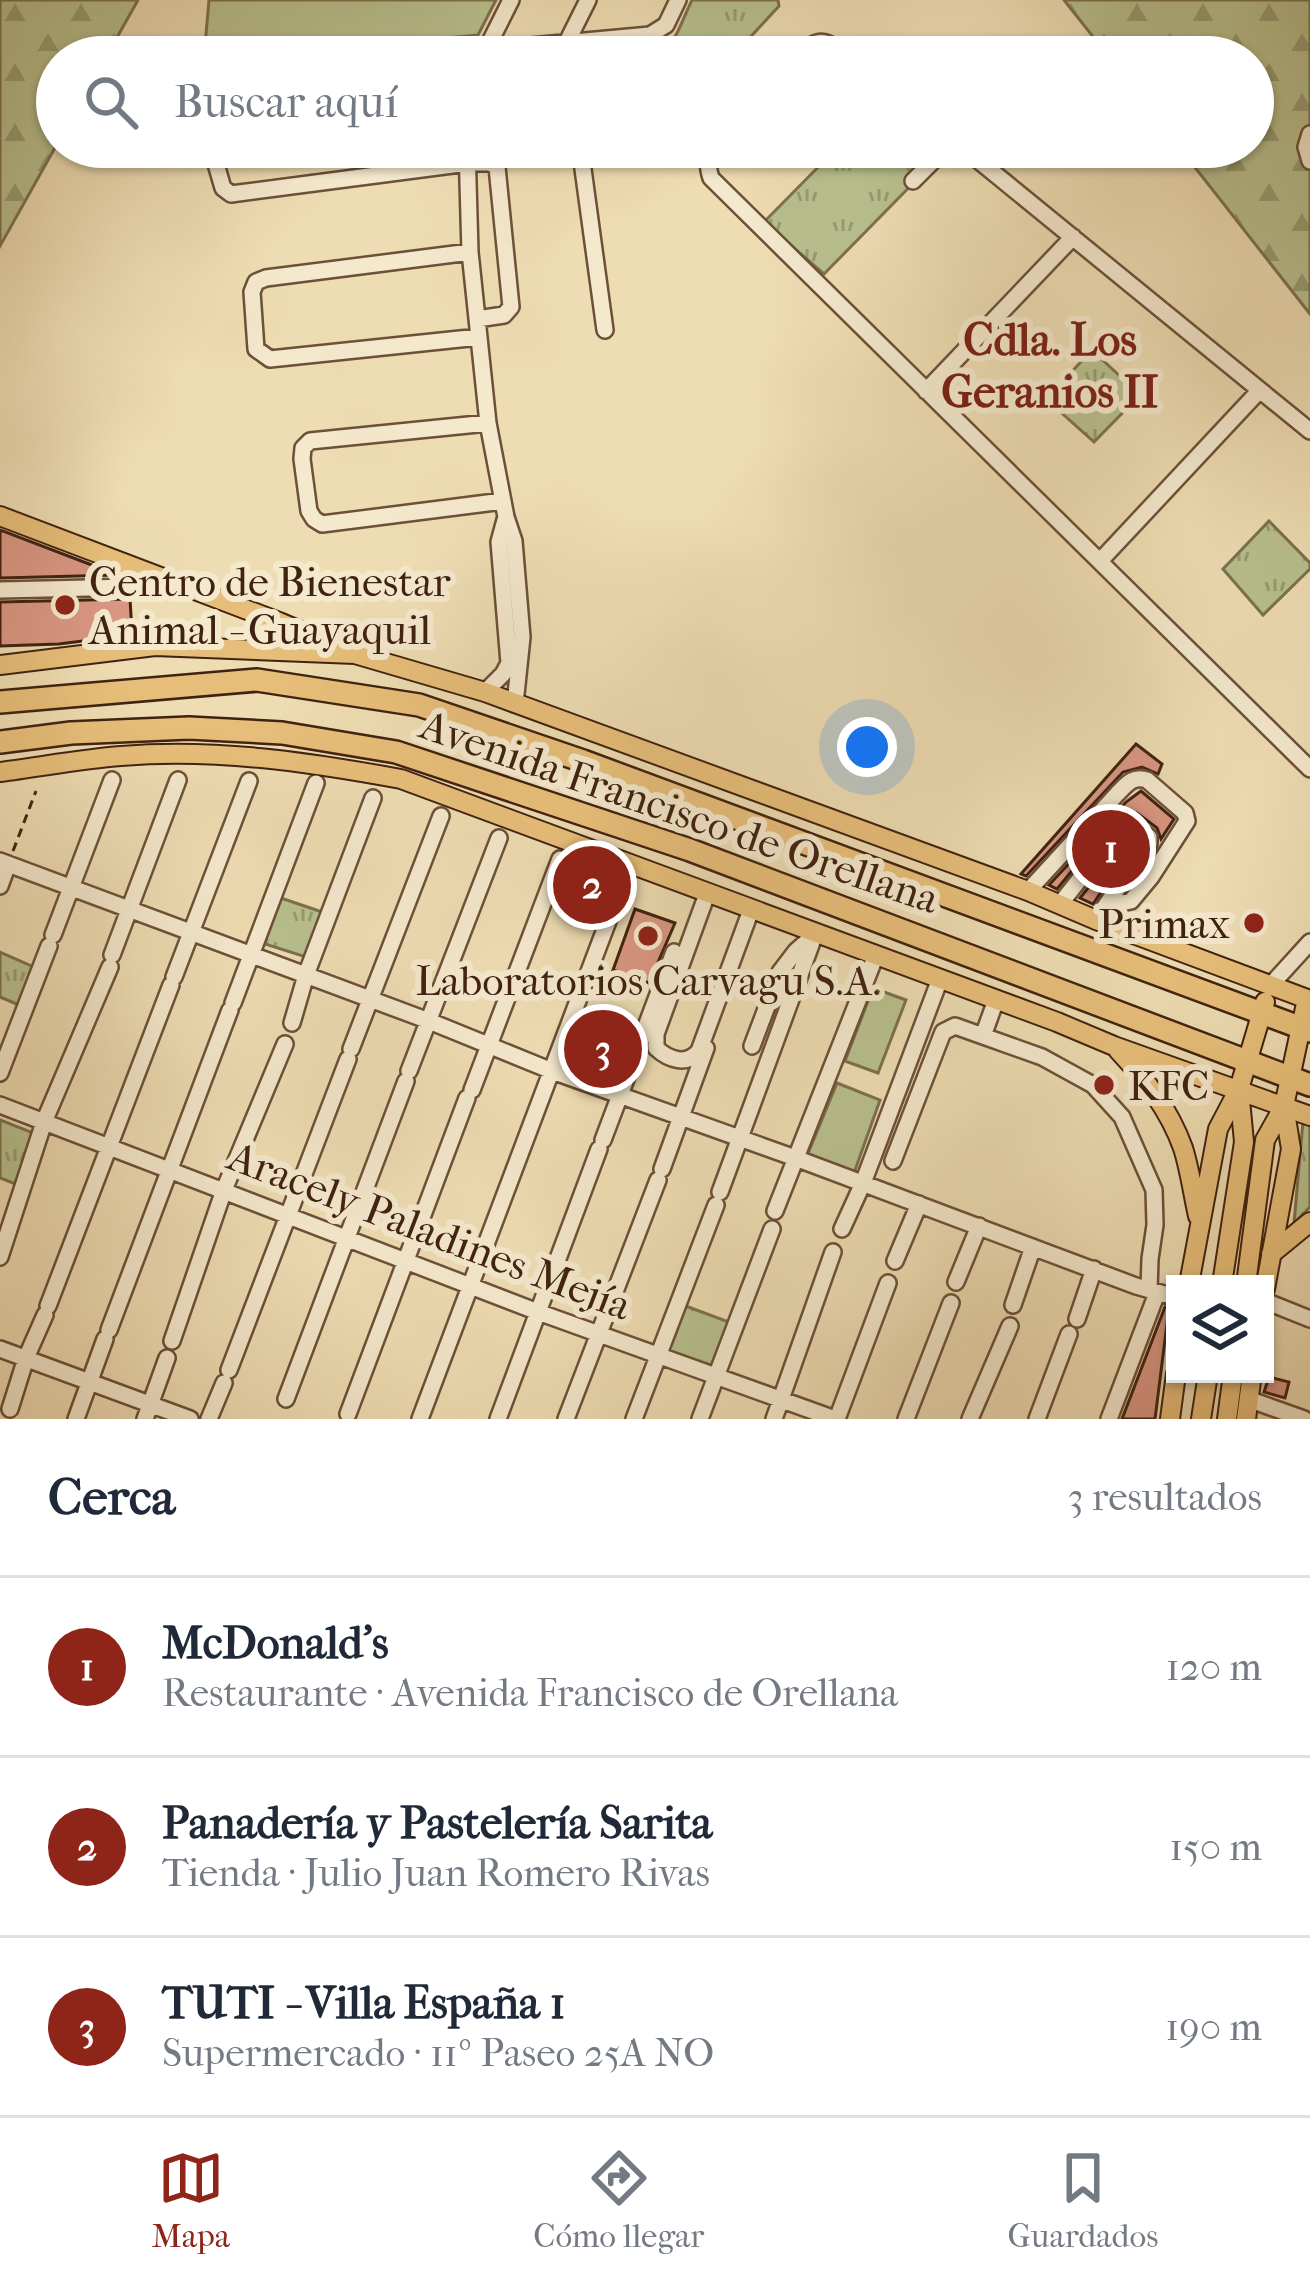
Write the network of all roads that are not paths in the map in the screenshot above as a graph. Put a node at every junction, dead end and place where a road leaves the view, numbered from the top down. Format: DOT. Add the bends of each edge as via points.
graph roads {
  1 [pos="511,0"];
  2 [pos="588,0"];
  3 [pos="678,0"];
  4 [pos="493,36"];
  5 [pos="573,36"];
  6 [pos="645,36"];
  7 [pos="1310,134"];
  8 [pos="1310,161"];
  9 [pos="217,168"];
  10 [pos="388,168"];
  11 [pos="467,168"];
  12 [pos="497,168"];
  13 [pos="583,168"];
  14 [pos="708,168"];
  15 [pos="927,168"];
  16 [pos="988,168"];
  17 [pos="913,182"];
  18 [pos="1072,237"];
  19 [pos="470,252"];
  20 [pos="478,328"];
  21 [pos="605,330"];
  22 [pos="926,391"];
  23 [pos="1259,391"];
  24 [pos="488,423"];
  25 [pos="1310,431"];
  26 [pos="504,509"];
  27 [pos="0,516"];
  28 [pos="1100,561"];
  29 [pos="186,586"];
  30 [pos="0,590"];
  31 [pos="355,654"];
  32 [pos="515,663"];
  33 [pos="0,665"];
  34 [pos="485,692"];
  35 [pos="0,702"];
  36 [pos="515,704"];
  37 [pos="0,742"];
  38 [pos="1310,769"];
  39 [pos="0,776"];
  40 [pos="178,779"];
  41 [pos="112,780"];
  42 [pos="249,782"];
  43 [pos="316,783"];
  44 [pos="373,798"];
  45 [pos="441,816"];
  46 [pos="499,838"];
  47 [pos="560,859"];
  48 [pos="4,863"];
  49 [pos="630,863"];
  50 [pos="0,886"];
  51 [pos="71,887"];
  52 [pos="1028,891"];
  53 [pos="702,892"];
  54 [pos="1060,904"];
  55 [pos="128,908"];
  56 [pos="754,911"];
  57 [pos="1101,913"];
  58 [pos="190,932"];
  59 [pos="815,934"];
  60 [pos="1310,942"];
  61 [pos="252,955"];
  62 [pos="876,955"];
  63 [pos="306,975"];
  64 [pos="940,979"];
  65 [pos="1270,986"];
  66 [pos="370,999"];
  67 [pos="1309,999"];
  68 [pos="996,1000"];
  69 [pos="1261,1015"];
  70 [pos="429,1021"];
  71 [pos="292,1023"];
  72 [pos="1305,1029"];
  73 [pos="983,1036"];
  74 [pos="285,1044"];
  75 [pos="488,1044"];
  76 [pos="752,1046"];
  77 [pos="1114,1046"];
  78 [pos="560,1048"];
  79 [pos="1247,1061"];
  80 [pos="552,1071"];
  81 [pos="0,1073"];
  82 [pos="1300,1081"];
  83 [pos="1239,1089"];
  84 [pos="617,1094"];
  85 [pos="0,1106"];
  86 [pos="1284,1106"];
  87 [pos="1310,1116"];
  88 [pos="680,1118"];
  89 [pos="44,1122"];
  90 [pos="740,1140"];
  91 [pos="108,1146"];
  92 [pos="798,1159"];
  93 [pos="893,1161"];
  94 [pos="170,1170"];
  95 [pos="863,1183"];
  96 [pos="224,1190"];
  97 [pos="919,1204"];
  98 [pos="775,1211"];
  99 [pos="288,1214"];
  100 [pos="1310,1222"];
  101 [pos="1200,1223"];
  102 [pos="979,1226"];
  103 [pos="772,1229"];
  104 [pos="842,1229"];
  105 [pos="346,1236"];
  106 [pos="1033,1246"];
  107 [pos="833,1252"];
  108 [pos="1271,1254"];
  109 [pos="0,1257"];
  110 [pos="406,1259"];
  111 [pos="895,1262"];
  112 [pos="1094,1269"];
  113 [pos="1191,1275"];
  114 [pos="1223,1275"];
  115 [pos="1247,1275"];
  116 [pos="1267,1275"];
  117 [pos="956,1282"];
  118 [pos="888,1283"];
  119 [pos="471,1286"];
  120 [pos="1147,1290"];
  121 [pos="1166,1295"];
  122 [pos="951,1303"];
  123 [pos="1274,1304"];
  124 [pos="1012,1305"];
  125 [pos="538,1312"];
  126 [pos="1310,1318"];
  127 [pos="1010,1326"];
  128 [pos="598,1334"];
  129 [pos="0,1349"];
  130 [pos="657,1354"];
  131 [pos="26,1358"];
  132 [pos="716,1374"];
  133 [pos="89,1382"];
  134 [pos="1175,1383"];
  135 [pos="1207,1383"];
  136 [pos="1232,1383"];
  137 [pos="782,1399"];
  138 [pos="283,1408"];
  139 [pos="1247,1409"];
  140 [pos="148,1412"];
  141 [pos="8,1414"];
  142 [pos="348,1414"];
  143 [pos="76,1419"];
  144 [pos="190,1419"];
  145 [pos="209,1419"];
  146 [pos="420,1419"];
  147 [pos="498,1419"];
  148 [pos="566,1419"];
  149 [pos="634,1419"];
  150 [pos="700,1419"];
  151 [pos="774,1419"];
  152 [pos="836,1419"];
  153 [pos="906,1419"];
  154 [pos="970,1419"];
  155 [pos="1037,1419"];
  156 [pos="1108,1419"];
  157 [pos="1170,1419"];
  158 [pos="1201,1419"];
  159 [pos="1227,1419"];
  160 [pos="1304,1419"];
  1 -- 4 [label="street"];
  2 -- 5 [label="street"];
  3 -- 6 [label="street" via="666,25"];
  7 -- 8 [label="street"];
  9 -- 10 [label="street" via="230,194"];
  11 -- 19 [label="street"];
  12 -- 20 [label="street" via="511,308"];
  13 -- 21 [label="street"];
  14 -- 22 [label="street"];
  15 -- 17 [label="street"];
  16 -- 18 [label="street"];
  18 -- 22 [label="street"];
  18 -- 23 [label="street"];
  19 -- 20 [label="street"];
  19 -- 20 [label="street" via="256,282 256,349 270,359"];
  20 -- 24 [label="street"];
  22 -- 28 [label="street"];
  23 -- 25 [label="street"];
  23 -- 28 [label="street"];
  24 -- 26 [label="street"];
  24 -- 26 [label="street" via="310,441 302,458 309,512 322,524"];
  26 -- 32 [label="street" via="522,637"];
  27 -- 29 [label="main road"];
  28 -- 38 [label="street"];
  29 -- 30 [label="street"];
  29 -- 31 [label="main road"];
  31 -- 33 [label="main road, Avenida Francisco de Orellana" via="155,646"];
  31 -- 34 [label="main road, Avenida Francisco de Orellana"];
  32 -- 34 [label="street"];
  32 -- 36 [label="street"];
  34 -- 36 [label="main road, Avenida Francisco de Orellana"];
  35 -- 69 [label="highway, Avenida Francisco de Orellana" via="257,680 419,705"];
  36 -- 52 [label="main road, Avenida Francisco de Orellana"];
  37 -- 79 [label="highway, Avenida Francisco de Orellana" via="189,728 396,752 690,850"];
  39 -- 49 [label="main road, Avenida Francisco de Orellana" via="121,755 324,766 400,779"];
  40 -- 55 [label="street"];
  41 -- 51 [label="street"];
  42 -- 58 [label="street"];
  43 -- 61 [label="street"];
  44 -- 63 [label="street"];
  45 -- 66 [label="street"];
  46 -- 70 [label="street"];
  47 -- 75 [label="street"];
  48 -- 50 [label="street"];
  48 -- 51 [label="street"];
  49 -- 53 [label="main road, Avenida Francisco de Orellana"];
  49 -- 78 [label="street"];
  51 -- 55 [label="street"];
  51 -- 81 [label="street"];
  52 -- 54 [label="main road, Avenida Francisco de Orellana"];
  52 -- 57 [label="street" via="1131,780 1147,780 1187,821 1131,901"];
  53 -- 56 [label="main road, Avenida Francisco de Orellana"];
  53 -- 56 [label="street" via="656,1034 656,1048 669,1057 685,1061 699,1051"];
  53 -- 84 [label="street"];
  54 -- 57 [label="main road, Avenida Francisco de Orellana"];
  54 -- 57 [label="street" via="1130,823 1150,843"];
  55 -- 58 [label="street"];
  55 -- 89 [label="street"];
  56 -- 59 [label="main road, Avenida Francisco de Orellana"];
  56 -- 88 [label="street"];
  57 -- 65 [label="main road, Avenida Francisco de Orellana"];
  58 -- 61 [label="street"];
  58 -- 91 [label="street"];
  59 -- 62 [label="main road, Avenida Francisco de Orellana"];
  59 -- 76 [label="street" via="785,963"];
  59 -- 90 [label="street"];
  60 -- 65 [label="street"];
  61 -- 63 [label="street"];
  61 -- 94 [label="street"];
  62 -- 64 [label="main road, Avenida Francisco de Orellana"];
  62 -- 92 [label="street"];
  63 -- 66 [label="street"];
  63 -- 71 [label="street"];
  64 -- 68 [label="main road, Avenida Francisco de Orellana"];
  64 -- 95 [label="street"];
  65 -- 67 [label="main road, Avenida Francisco de Orellana"];
  65 -- 69 [label="main road"];
  66 -- 70 [label="street"];
  66 -- 99 [label="street"];
  67 -- 72 [label="main road"];
  68 -- 73 [label="street"];
  68 -- 77 [label="main road, Avenida Francisco de Orellana"];
  69 -- 72 [label="highway, Avenida Francisco de Orellana"];
  69 -- 79 [label="main road"];
  70 -- 75 [label="street"];
  70 -- 105 [label="street"];
  72 -- 82 [label="main road"];
  73 -- 93 [label="street" via="955,1026 943,1032"];
  73 -- 120 [label="street" via="1093,1085 1122,1117 1154,1190"];
  74 -- 96 [label="street"];
  75 -- 80 [label="street"];
  75 -- 110 [label="street"];
  77 -- 83 [label="main road, Avenida Francisco de Orellana"];
  77 -- 101 [label="main road" via="1167,1113"];
  78 -- 80 [label="street"];
  78 -- 84 [label="street" via="617,1066"];
  79 -- 82 [label="highway, Avenida Francisco de Orellana"];
  79 -- 83 [label="main road"];
  80 -- 84 [label="street"];
  80 -- 119 [label="street"];
  82 -- 86 [label="main road"];
  83 -- 86 [label="main road, Avenida Francisco de Orellana"];
  83 -- 101 [label="main road" via="1218,1129"];
  83 -- 114 [label="main road" via="1244,1142"];
  84 -- 88 [label="street"];
  84 -- 125 [label="street"];
  85 -- 89 [label="street, Aracely Paladines Mejía"];
  86 -- 87 [label="main road, Avenida Francisco de Orellana"];
  86 -- 108 [label="main road" via="1291,1149"];
  86 -- 115 [label="main road" via="1265,1140"];
  88 -- 90 [label="street"];
  88 -- 128 [label="street"];
  89 -- 91 [label="street, Aracely Paladines Mejía"];
  89 -- 109 [label="street"];
  90 -- 92 [label="street"];
  90 -- 130 [label="street"];
  91 -- 94 [label="street, Aracely Paladines Mejía"];
  91 -- 131 [label="street"];
  92 -- 95 [label="street"];
  92 -- 98 [label="street"];
  94 -- 96 [label="street, Aracely Paladines Mejía"];
  94 -- 133 [label="street"];
  95 -- 97 [label="street"];
  95 -- 104 [label="street"];
  96 -- 99 [label="street, Aracely Paladines Mejía"];
  96 -- 140 [label="street"];
  97 -- 102 [label="street"];
  97 -- 111 [label="street"];
  99 -- 105 [label="street, Aracely Paladines Mejía"];
  99 -- 145 [label="street"];
  100 -- 108 [label="main road"];
  101 -- 113 [label="main road"];
  102 -- 106 [label="street"];
  102 -- 117 [label="street"];
  103 -- 132 [label="street"];
  105 -- 110 [label="street, Aracely Paladines Mejía"];
  105 -- 138 [label="street"];
  106 -- 112 [label="street"];
  106 -- 124 [label="street"];
  107 -- 137 [label="street"];
  108 -- 116 [label="main road"];
  110 -- 119 [label="street, Aracely Paladines Mejía"];
  110 -- 142 [label="street"];
  112 -- 120 [label="street"];
  112 -- 155 [label="street"];
  118 -- 152 [label="street"];
  119 -- 125 [label="street, Aracely Paladines Mejía"];
  119 -- 146 [label="street"];
  120 -- 121 [label="street"];
  120 -- 156 [label="street"];
  122 -- 153 [label="street"];
  123 -- 126 [label="street"];
  125 -- 128 [label="street, Aracely Paladines Mejía"];
  125 -- 147 [label="street"];
  127 -- 154 [label="street"];
  128 -- 130 [label="street, Aracely Paladines Mejía"];
  128 -- 148 [label="street"];
  129 -- 131 [label="street"];
  130 -- 132 [label="street, Aracely Paladines Mejía"];
  130 -- 149 [label="street"];
  131 -- 133 [label="street"];
  131 -- 141 [label="street"];
  132 -- 137 [label="street, Aracely Paladines Mejía"];
  132 -- 150 [label="street"];
  133 -- 140 [label="street"];
  133 -- 143 [label="street"];
  134 -- 157 [label="main road"];
  135 -- 158 [label="main road"];
  136 -- 159 [label="main road"];
  137 -- 151 [label="street"];
  137 -- 152 [label="street, Aracely Paladines Mejía"];
  139 -- 160 [label="street"];
  140 -- 144 [label="street"];
}
